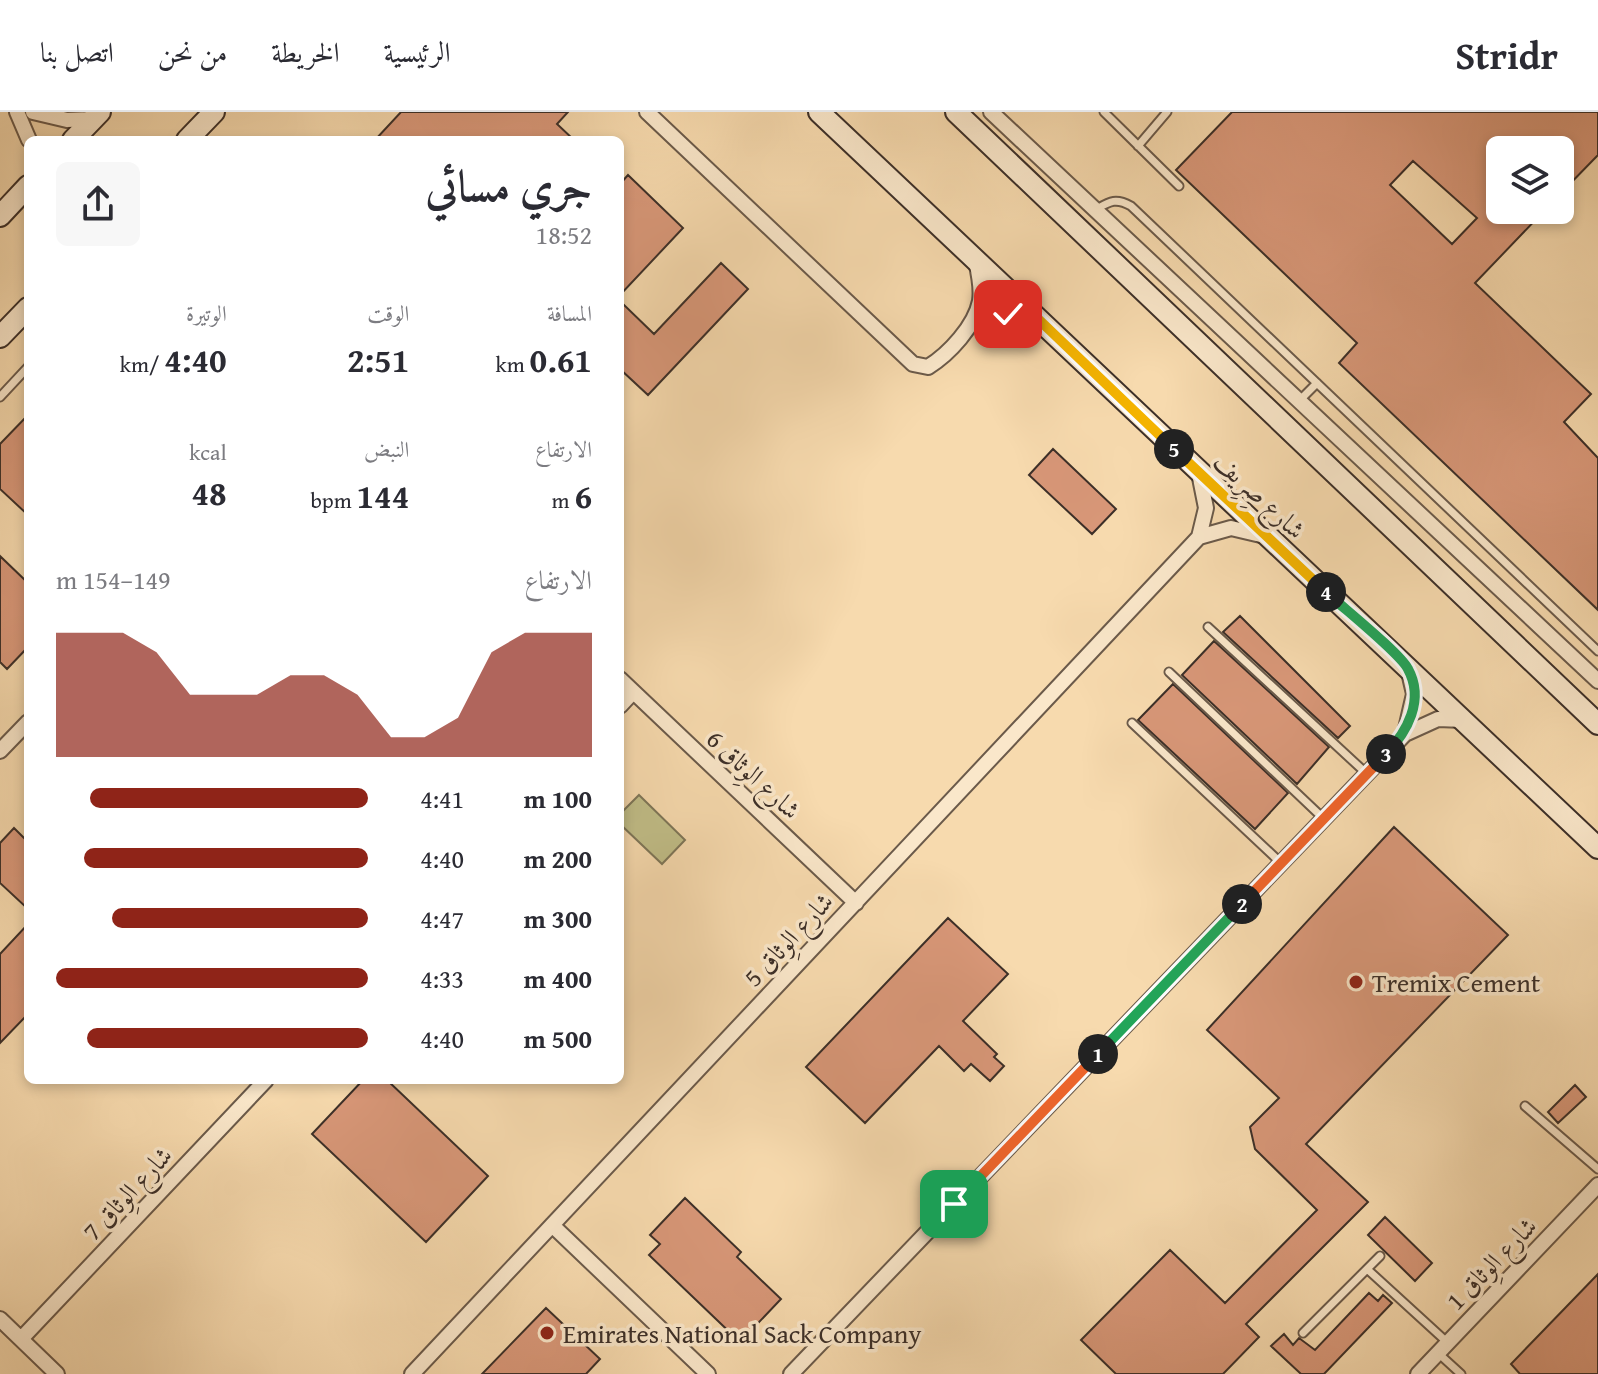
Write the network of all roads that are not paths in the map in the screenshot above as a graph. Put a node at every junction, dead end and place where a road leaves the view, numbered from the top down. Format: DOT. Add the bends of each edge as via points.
graph roads {
  1 [pos="17,112"];
  2 [pos="33,112"];
  3 [pos="214,112"];
  4 [pos="647,112"];
  5 [pos="819,112"];
  6 [pos="956,112"];
  7 [pos="991,112"];
  8 [pos="1104,112"];
  9 [pos="1167,112"];
  10 [pos="96,116"];
  11 [pos="27,136"];
  12 [pos="77,136"];
  13 [pos="191,136"];
  14 [pos="1138,146"];
  15 [pos="1179,186"];
  16 [pos="24,190"];
  17 [pos="1093,211"];
  18 [pos="0,216"];
  19 [pos="975,259"];
  20 [pos="24,312"];
  21 [pos="1035,316"];
  22 [pos="971,323"];
  23 [pos="0,337"];
  24 [pos="24,371"];
  25 [pos="1317,383"];
  26 [pos="0,397"];
  27 [pos="1297,402"];
  28 [pos="1199,473"];
  29 [pos="1265,536"];
  30 [pos="1199,537"];
  31 [pos="1499,557"];
  32 [pos="1481,574"];
  33 [pos="1208,627"];
  34 [pos="1598,651"];
  35 [pos="1408,668"];
  36 [pos="1169,672"];
  37 [pos="1598,681"];
  38 [pos="624,683"];
  39 [pos="633,692"];
  40 [pos="624,702"];
  41 [pos="1463,720"];
  42 [pos="1132,723"];
  43 [pos="1598,724"];
  44 [pos="24,726"];
  45 [pos="1405,734"];
  46 [pos="0,751"];
  47 [pos="1367,774"];
  48 [pos="1324,819"];
  49 [pos="1598,848"];
  50 [pos="1281,863"];
  51 [pos="856,903"];
  52 [pos="262,1084"];
  53 [pos="1525,1106"];
  54 [pos="1598,1169"];
  55 [pos="1598,1185"];
  56 [pos="552,1225"];
  57 [pos="1380,1256"];
  58 [pos="1367,1269"];
  59 [pos="0,1319"];
  60 [pos="1303,1333"];
  61 [pos="21,1339"];
  62 [pos="1443,1348"];
  63 [pos="57,1374"];
  64 [pos="412,1374"];
  65 [pos="708,1374"];
  66 [pos="791,1374"];
  67 [pos="1418,1374"];
  68 [pos="1461,1374"];
  1 -- 11 [label="street"];
  2 -- 10 [label="street" via="67,120"];
  3 -- 13 [label="street"];
  4 -- 22 [label="street" via="913,364 928,367 942,358"];
  5 -- 19 [label="street, شارع صِرِيف"];
  6 -- 43 [label="street"];
  7 -- 17 [label="street"];
  8 -- 14 [label="lane"];
  9 -- 14 [label="lane"];
  10 -- 12 [label="street"];
  14 -- 15 [label="lane"];
  16 -- 18 [label="street"];
  17 -- 25 [label="lane" via="1111,200 1131,206"];
  17 -- 27 [label="street"];
  19 -- 21 [label="street, شارع صِرِيف"];
  19 -- 22 [label="street" via="980,301"];
  20 -- 23 [label="street"];
  21 -- 22 [label="street" via="1008,314"];
  21 -- 28 [label="street, شارع صِرِيف"];
  24 -- 26 [label="lane"];
  25 -- 27 [label="lane"];
  25 -- 31 [label="lane"];
  27 -- 32 [label="street"];
  28 -- 29 [label="street, شارع صِرِيف"];
  28 -- 30 [label="street" via="1206,508"];
  29 -- 30 [label="street" via="1231,528"];
  29 -- 35 [label="street, شارع صِرِيف"];
  30 -- 51 [label="street, شارع الوِثاق 5"];
  31 -- 32 [label="lane"];
  31 -- 34 [label="lane"];
  32 -- 37 [label="street"];
  33 -- 47 [label="lane"];
  35 -- 41 [label="street, شارع صِرِيف"];
  35 -- 45 [label="street" via="1414,694"];
  36 -- 48 [label="lane"];
  38 -- 39 [label="street, شارع الوِثاق 6"];
  39 -- 40 [label="street"];
  39 -- 51 [label="street, شارع الوِثاق 6"];
  41 -- 45 [label="street" via="1426,722"];
  41 -- 49 [label="street, شارع صِرِيف"];
  42 -- 50 [label="lane"];
  44 -- 46 [label="street"];
  45 -- 47 [label="street"];
  47 -- 48 [label="street"];
  48 -- 50 [label="street"];
  50 -- 66 [label="street"];
  51 -- 56 [label="street, شارع الوِثاق 5"];
  52 -- 61 [label="street, شارع الوِثاق 7"];
  53 -- 54 [label="lane"];
  55 -- 62 [label="street, شارع الوِثاق 1"];
  56 -- 64 [label="street, شارع الوِثاق 5"];
  56 -- 65 [label="street"];
  57 -- 58 [label="lane"];
  58 -- 60 [label="lane"];
  58 -- 62 [label="lane"];
  59 -- 61 [label="street"];
  61 -- 63 [label="street"];
  62 -- 67 [label="street, شارع الوِثاق 1"];
  62 -- 68 [label="lane"];
}
